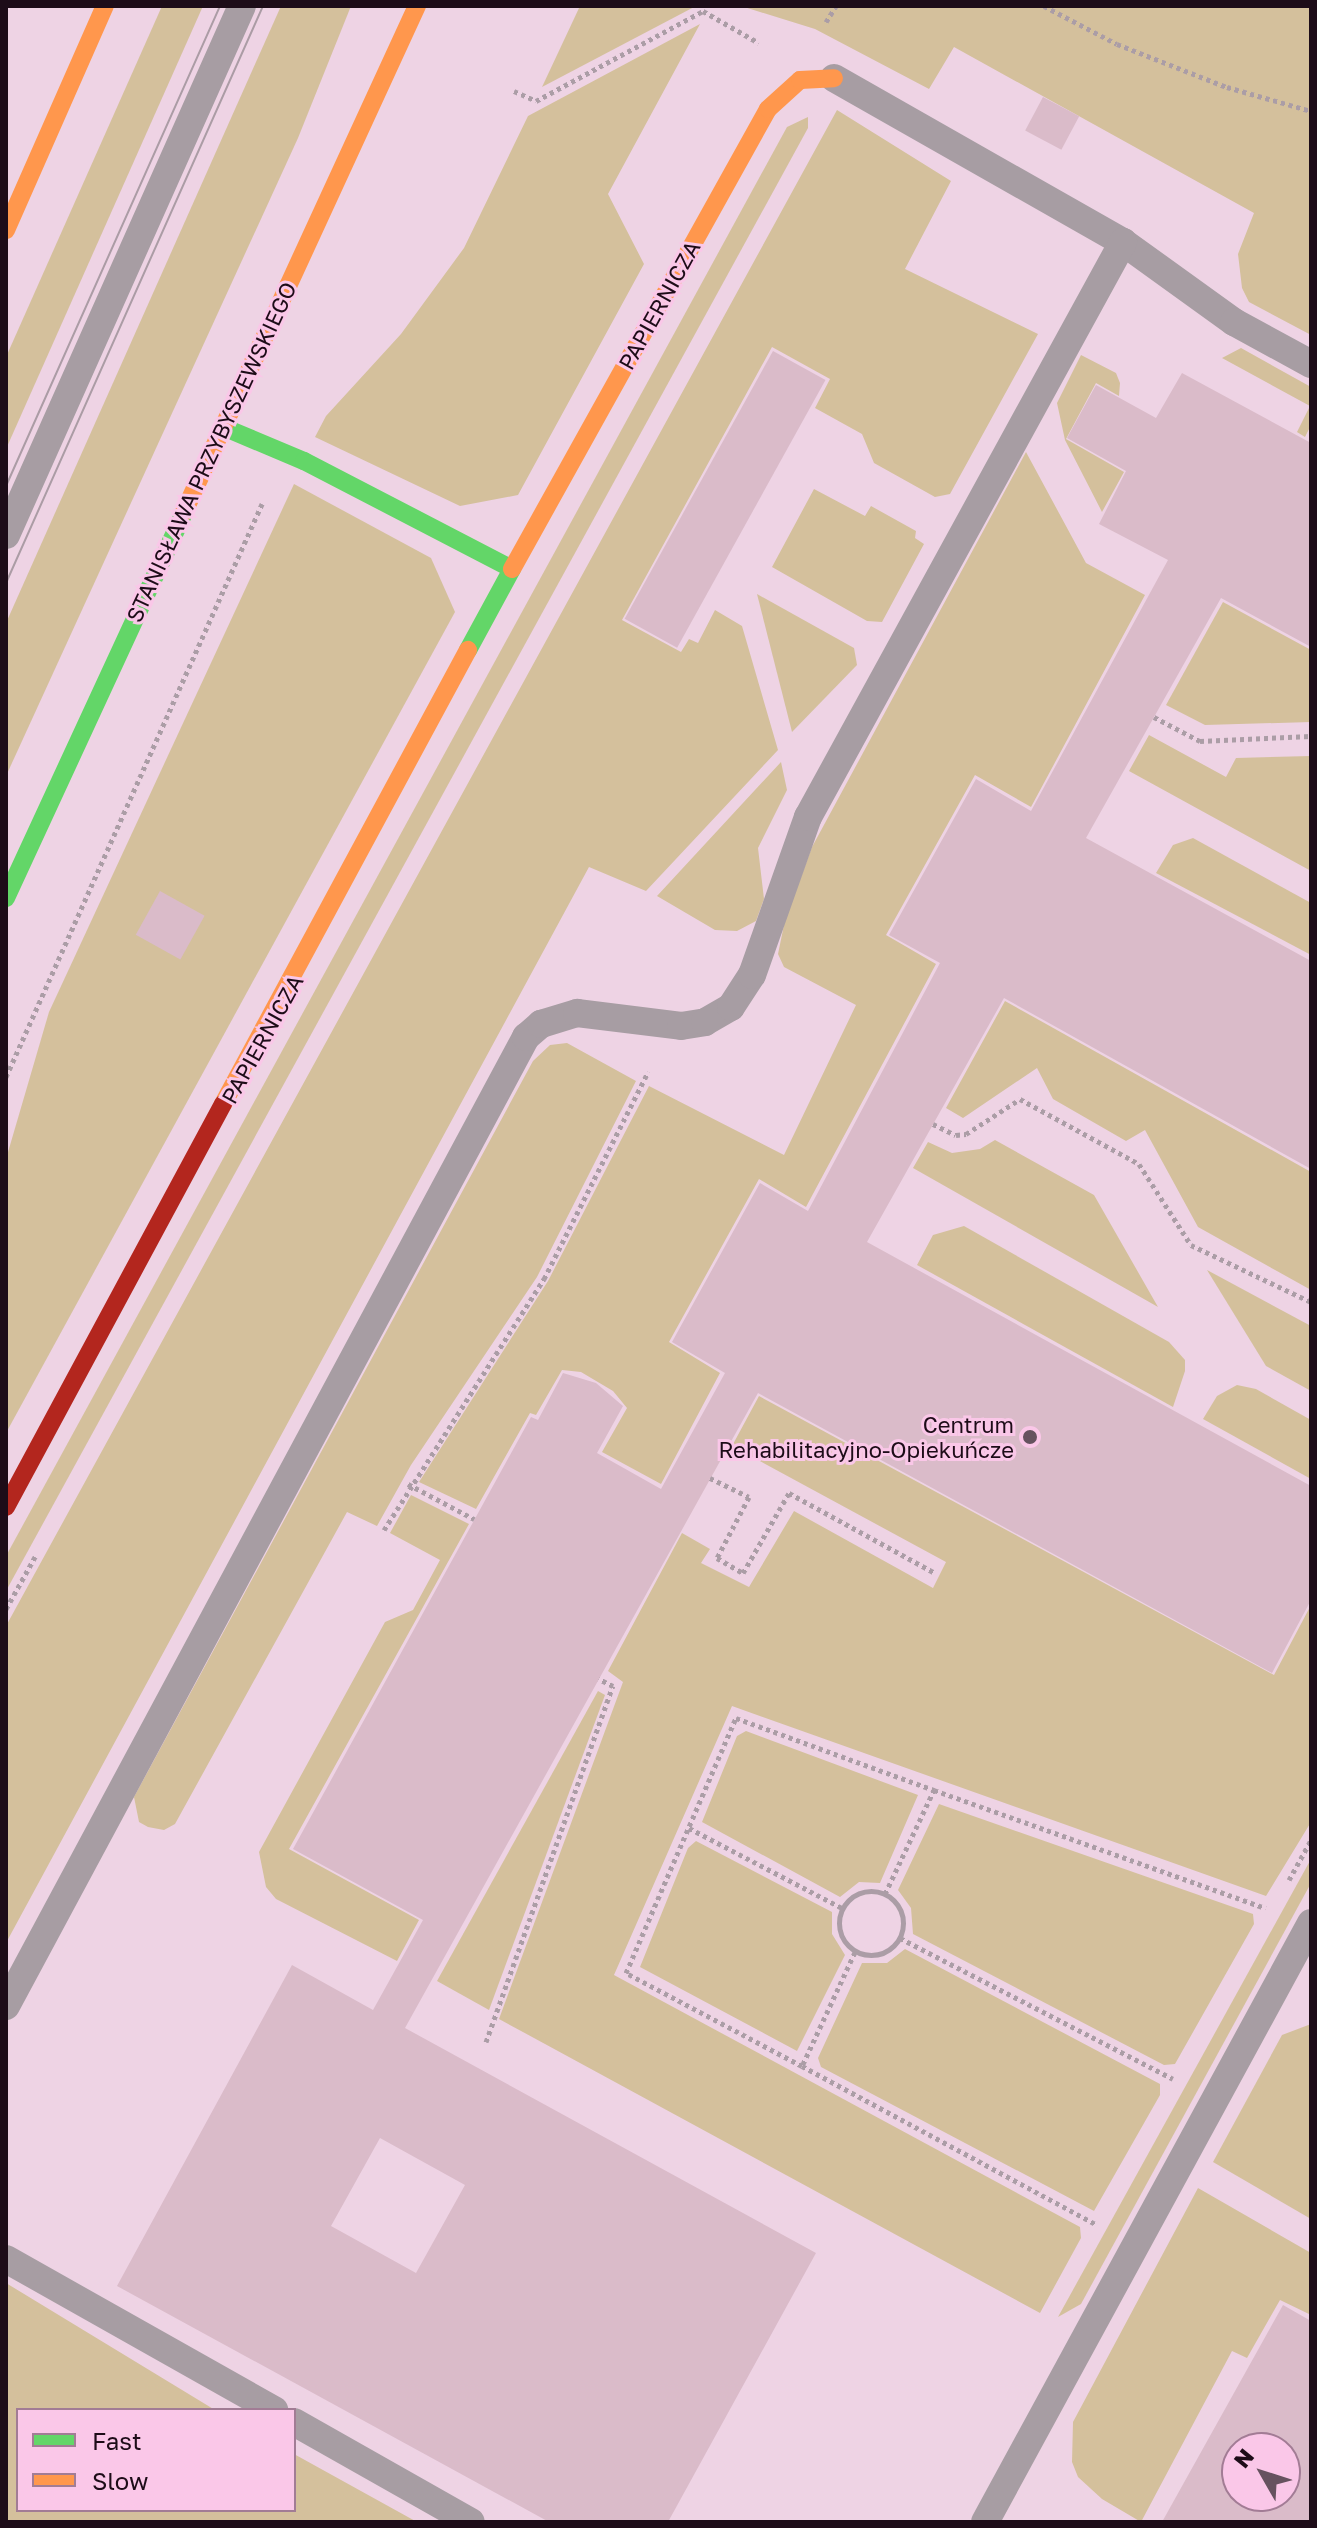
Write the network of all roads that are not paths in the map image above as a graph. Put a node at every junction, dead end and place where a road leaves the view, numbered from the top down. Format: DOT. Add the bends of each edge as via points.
graph roads {
  1 [pos="105,6"];
  2 [pos="242,6"];
  3 [pos="417,6"];
  4 [pos="826,77"];
  5 [pos="6,230"];
  6 [pos="1123,242"];
  7 [pos="1311,364"];
  8 [pos="223,427"];
  9 [pos="6,535"];
  10 [pos="512,569"];
  11 [pos="6,898"];
  12 [pos="6,1507"];
  13 [pos="1311,1923"];
  14 [pos="6,2006"];
  15 [pos="6,2259"];
  16 [pos="270,2408"];
  17 [pos="296,2423"];
  18 [pos="471,2522"];
  19 [pos="985,2522"];
  1 -- 5 [label="street"];
  2 -- 9 [label="lane"];
  3 -- 8 [label="street, STANISŁAWA PRZYBYSZEWSKIEGO"];
  4 -- 6 [label="lane"];
  4 -- 10 [label="street, PAPIERNICZA" via="800,80 768,109"];
  6 -- 7 [label="lane" via="1234,322"];
  6 -- 14 [label="lane" via="808,817 752,975 731,1007 705,1022 671,1024 577,1013 541,1024 526,1037"];
  8 -- 10 [label="street" via="287,453"];
  8 -- 11 [label="street, STANISŁAWA PRZYBYSZEWSKIEGO"];
  10 -- 12 [label="street, PAPIERNICZA"];
  13 -- 19 [label="lane"];
  15 -- 16 [label="lane"];
  17 -- 18 [label="lane"];
}
